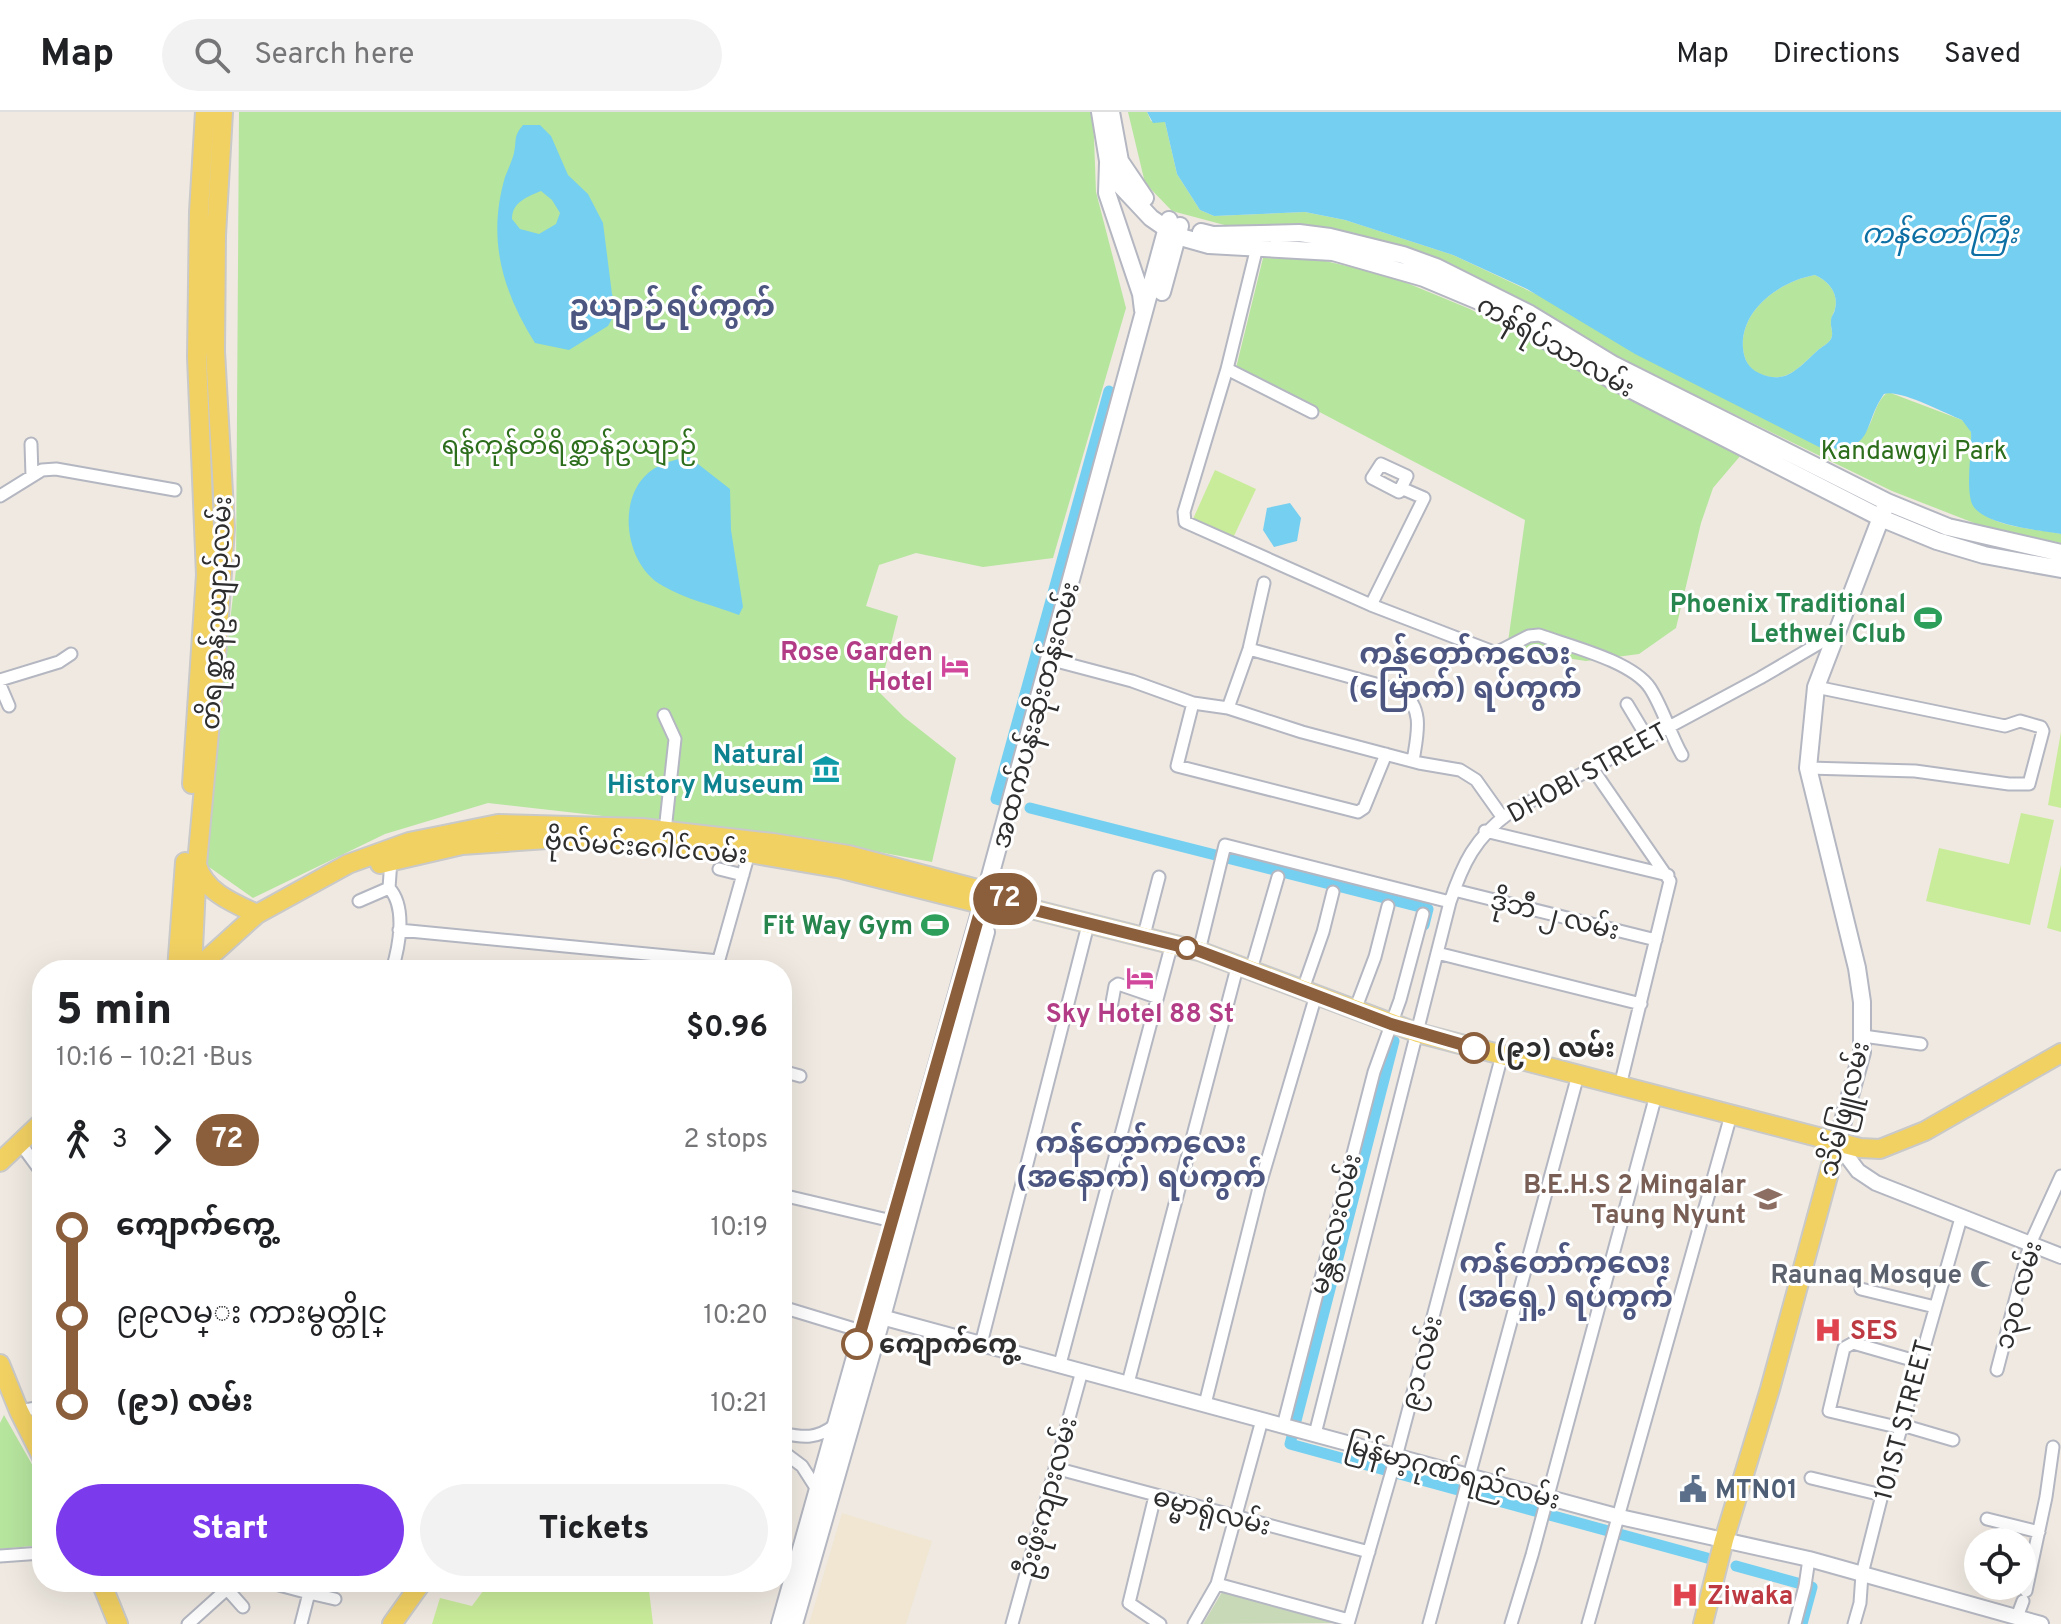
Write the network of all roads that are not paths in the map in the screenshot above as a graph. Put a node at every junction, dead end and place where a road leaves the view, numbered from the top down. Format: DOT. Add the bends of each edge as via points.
graph roads {
  1 [pos="205,112"];
  2 [pos="223,112"];
  3 [pos="1106,120"];
  4 [pos="1108,161"];
  5 [pos="1173,228"];
  6 [pos="1257,247"];
  7 [pos="1144,318"];
  8 [pos="1137,363"];
  9 [pos="1227,369"];
  10 [pos="1312,412"];
  11 [pos="31,444"];
  12 [pos="32,476"];
  13 [pos="1401,488"];
  14 [pos="175,490"];
  15 [pos="0,496"];
  16 [pos="1884,510"];
  17 [pos="2061,553"];
  18 [pos="2061,569"];
  19 [pos="1264,583"];
  20 [pos="1371,605"];
  21 [pos="1836,634"];
  22 [pos="1249,649"];
  23 [pos="71,654"];
  24 [pos="1055,661"];
  25 [pos="0,683"];
  26 [pos="1816,687"];
  27 [pos="1193,703"];
  28 [pos="1627,704"];
  29 [pos="9,706"];
  30 [pos="1228,708"];
  31 [pos="664,715"];
  32 [pos="1667,728"];
  33 [pos="1648,739"];
  34 [pos="1386,754"];
  35 [pos="1682,755"];
  36 [pos="1413,761"];
  37 [pos="1592,768"];
  38 [pos="1808,768"];
  39 [pos="1503,818"];
  40 [pos="665,831"];
  41 [pos="1485,831"];
  42 [pos="744,848"];
  43 [pos="385,856"];
  44 [pos="197,864"];
  45 [pos="719,869"];
  46 [pos="743,875"];
  47 [pos="1159,877"];
  48 [pos="1278,877"];
  49 [pos="1669,878"];
  50 [pos="389,888"];
  51 [pos="1454,890"];
  52 [pos="1333,892"];
  53 [pos="989,899"];
  54 [pos="359,901"];
  55 [pos="1450,902"];
  56 [pos="1388,906"];
  57 [pos="257,914"];
  58 [pos="1423,914"];
  59 [pos="1089,921"];
  60 [pos="399,930"];
  61 [pos="1144,935"];
  62 [pos="1656,940"];
  63 [pos="1172,943"];
  64 [pos="1199,951"];
  65 [pos="1437,953"];
  66 [pos="178,960"];
  67 [pos="193,960"];
  68 [pos="204,960"];
  69 [pos="222,960"];
  70 [pos="394,960"];
  71 [pos="659,960"];
  72 [pos="722,960"];
  73 [pos="1244,967"];
  74 [pos="1309,992"];
  75 [pos="1156,997"];
  76 [pos="1641,1004"];
  77 [pos="1111,1008"];
  78 [pos="1355,1010"];
  79 [pos="1391,1024"];
  80 [pos="1418,1033"];
  81 [pos="1863,1036"];
  82 [pos="1921,1044"];
  83 [pos="2061,1053"];
  84 [pos="1502,1055"];
  85 [pos="792,1074"];
  86 [pos="1578,1075"];
  87 [pos="800,1076"];
  88 [pos="1620,1086"];
  89 [pos="1656,1095"];
  90 [pos="1731,1115"];
  91 [pos="32,1132"];
  92 [pos="20,1143"];
  93 [pos="1837,1143"];
  94 [pos="920,1148"];
  95 [pos="32,1159"];
  96 [pos="0,1162"];
  97 [pos="2061,1176"];
  98 [pos="792,1197"];
  99 [pos="1961,1218"];
  100 [pos="892,1221"];
  101 [pos="2030,1244"];
  102 [pos="2061,1256"];
  103 [pos="1861,1289"];
  104 [pos="1935,1307"];
  105 [pos="792,1310"];
  106 [pos="874,1315"];
  107 [pos="861,1331"];
  108 [pos="981,1344"];
  109 [pos="1919,1362"];
  110 [pos="0,1364"];
  111 [pos="1060,1364"];
  112 [pos="1997,1370"];
  113 [pos="1082,1371"];
  114 [pos="1128,1383"];
  115 [pos="1205,1404"];
  116 [pos="32,1409"];
  117 [pos="19,1411"];
  118 [pos="1262,1420"];
  119 [pos="836,1424"];
  120 [pos="1283,1426"];
  121 [pos="1901,1427"];
  122 [pos="1315,1434"];
  123 [pos="792,1436"];
  124 [pos="32,1437"];
  125 [pos="1953,1440"];
  126 [pos="2053,1447"];
  127 [pos="1396,1457"];
  128 [pos="792,1458"];
  129 [pos="1055,1468"];
  130 [pos="1811,1478"];
  131 [pos="1468,1482"];
  132 [pos="818,1491"];
  133 [pos="1882,1495"];
  134 [pos="1155,1496"];
  135 [pos="1547,1497"];
  136 [pos="1236,1517"];
  137 [pos="1620,1517"];
  138 [pos="1987,1519"];
  139 [pos="2039,1532"];
  140 [pos="1724,1540"];
  141 [pos="1369,1552"];
  142 [pos="32,1554"];
  143 [pos="0,1556"];
  144 [pos="1809,1559"];
  145 [pos="1862,1574"];
  146 [pos="792,1582"];
  147 [pos="1217,1584"];
  148 [pos="105,1592"];
  149 [pos="224,1592"];
  150 [pos="230,1592"];
  151 [pos="305,1592"];
  152 [pos="415,1592"];
  153 [pos="789,1592"];
  154 [pos="309,1593"];
  155 [pos="335,1599"];
  156 [pos="243,1607"];
  157 [pos="2017,1617"];
  158 [pos="397,1619"];
  159 [pos="1348,1622"];
  160 [pos="118,1624"];
  161 [pos="188,1624"];
  162 [pos="301,1624"];
  163 [pos="780,1624"];
  164 [pos="794,1624"];
  165 [pos="1012,1624"];
  166 [pos="1160,1624"];
  167 [pos="1194,1624"];
  168 [pos="1429,1624"];
  169 [pos="1511,1624"];
  170 [pos="1588,1624"];
  171 [pos="1703,1624"];
  172 [pos="1795,1624"];
  173 [pos="1854,1624"];
  174 [pos="2041,1624"];
  1 -- 66 [label="main road, တိရစ္ဆာန်ဥယျာဉ်လမ်း" via="197,357 206,575"];
  2 -- 44 [label="main road, တိရစ္ဆာန်ဥယျာဉ်လမ်း" via="215,351 225,528"];
  3 -- 4 [label="main road, ကန်ရိပ်သာလမ်း"];
  3 -- 5 [label="main road" via="1132,182"];
  4 -- 5 [label="main road, ကန်ရိပ်သာလမ်း" via="1134,202"];
  4 -- 7 [label="main road" via="1107,193"];
  5 -- 6 [label="main road, ကန်ရိပ်သာလမ်း" via="1209,245"];
  5 -- 7 [label="main road, အထက်ပန်းဆိုးတန်းလမ်း"];
  5 -- 8 [label="main road, အထက်ပန်းဆိုးတန်းလမ်း"];
  5 -- 16 [label="main road" via="1213,235 1330,237 1436,267"];
  6 -- 9 [label="street"];
  6 -- 16 [label="main road, ကန်ရိပ်သာလမ်း" via="1333,252 1447,286 1610,379"];
  7 -- 8 [label="main road, အထက်ပန်းဆိုးတန်းလမ်း"];
  8 -- 24 [label="main road, အထက်ပန်းဆိုးတန်းလမ်း"];
  9 -- 10 [label="street"];
  9 -- 20 [label="street" via="1185,522"];
  11 -- 12 [label="street"];
  12 -- 14 [label="street" via="56,469"];
  12 -- 15 [label="street"];
  13 -- 20 [label="street" via="1424,498"];
  16 -- 17 [label="main road"];
  16 -- 18 [label="main road, ကန်ရိပ်သာလမ်း" via="1937,541"];
  16 -- 21 [label="main road, သိမ်ဖြူလမ်း"];
  19 -- 22 [label="street"];
  20 -- 32 [label="street" via="1496,653 1539,635 1591,654 1640,677"];
  21 -- 26 [label="main road, သိမ်ဖြူလမ်း"];
  21 -- 32 [label="street, DHOBI STREET"];
  22 -- 30 [label="street"];
  22 -- 36 [label="street" via="1401,691 1418,716"];
  23 -- 25 [label="street"];
  24 -- 27 [label="street"];
  24 -- 53 [label="main road, အထက်ပန်းဆိုးတန်းလမ်း"];
  25 -- 29 [label="street"];
  26 -- 38 [label="main road, သိမ်ဖြူလမ်း"];
  26 -- 38 [label="street" via="2005,726 2020,721 2043,731 2029,784 1915,771"];
  27 -- 30 [label="street"];
  27 -- 34 [label="street" via="1177,766 1358,812"];
  28 -- 33 [label="street"];
  30 -- 34 [label="street"];
  31 -- 40 [label="street" via="675,739"];
  32 -- 33 [label="street, DHOBI STREET"];
  32 -- 35 [label="street"];
  33 -- 37 [label="street, DHOBI STREET"];
  34 -- 36 [label="street"];
  36 -- 39 [label="street" via="1460,770 1476,780"];
  37 -- 39 [label="street, DHOBI STREET"];
  37 -- 49 [label="street"];
  38 -- 81 [label="main road, သိမ်ဖြူလမ်း" via="1857,968"];
  39 -- 41 [label="street, DHOBI STREET"];
  40 -- 42 [label="main road"];
  40 -- 43 [label="main road" via="498,824 409,842"];
  41 -- 49 [label="street"];
  41 -- 51 [label="street, DHOBI STREET"];
  42 -- 43 [label="main road, ဗိုလ်မင်းဂေါင်လမ်း" via="576,837"];
  42 -- 46 [label="street"];
  42 -- 53 [label="main road, ဗိုလ်မင်းဂေါင်လမ်း"];
  42 -- 53 [label="main road" via="848,855 929,876"];
  43 -- 50 [label="street"];
  43 -- 57 [label="main road" via="348,864"];
  43 -- 69 [label="main road, ဗိုလ်မင်းဂေါင်လမ်း" via="269,918"];
  44 -- 57 [label="main road" via="202,881"];
  44 -- 67 [label="main road, တိရစ္ဆာန်ဥယျာဉ်လမ်း"];
  45 -- 46 [label="street"];
  46 -- 72 [label="street"];
  47 -- 61 [label="street"];
  48 -- 73 [label="street"];
  49 -- 62 [label="street"];
  50 -- 54 [label="street"];
  50 -- 60 [label="street" via="397,895"];
  51 -- 55 [label="street, DHOBI STREET"];
  51 -- 62 [label="street, ဒိုဘီ ၂ လမ်း"];
  52 -- 74 [label="street"];
  53 -- 59 [label="main road"];
  53 -- 94 [label="main road, အထက်ပန်းဆိုးတန်းလမ်း"];
  55 -- 64 [label="street" via="1225,845"];
  55 -- 65 [label="street, DHOBI STREET"];
  56 -- 78 [label="street"];
  57 -- 68 [label="main road"];
  58 -- 79 [label="street, မန္တလေးလမ်း"];
  59 -- 61 [label="main road"];
  59 -- 108 [label="street"];
  60 -- 70 [label="street"];
  60 -- 71 [label="street"];
  61 -- 63 [label="main road"];
  62 -- 76 [label="street"];
  63 -- 64 [label="main road"];
  63 -- 75 [label="street"];
  64 -- 73 [label="main road"];
  65 -- 76 [label="street"];
  65 -- 80 [label="street, DHOBI STREET"];
  73 -- 74 [label="main road"];
  73 -- 114 [label="street"];
  74 -- 78 [label="main road"];
  74 -- 115 [label="street"];
  75 -- 77 [label="street" via="1118,984"];
  75 -- 111 [label="street"];
  76 -- 88 [label="street"];
  78 -- 79 [label="main road"];
  79 -- 80 [label="main road"];
  79 -- 120 [label="street, မန္တလေးလမ်း"];
  80 -- 84 [label="main road"];
  80 -- 122 [label="street, မန္တလေးလမ်း"];
  81 -- 82 [label="street"];
  81 -- 93 [label="main road, သိမ်ဖြူလမ်း"];
  83 -- 93 [label="main road" via="1925,1131 1880,1149"];
  84 -- 86 [label="main road"];
  84 -- 127 [label="street, ၉၁ လမ်း"];
  85 -- 87 [label="street"];
  86 -- 88 [label="main road"];
  86 -- 131 [label="street"];
  88 -- 89 [label="main road"];
  89 -- 90 [label="main road"];
  89 -- 135 [label="street"];
  90 -- 93 [label="main road"];
  90 -- 137 [label="street"];
  91 -- 92 [label="main road"];
  92 -- 95 [label="street"];
  92 -- 96 [label="main road"];
  93 -- 99 [label="street" via="1858,1171 1876,1183"];
  93 -- 140 [label="main road, သိမ်ဖြူလမ်း"];
  94 -- 100 [label="main road, အထက်ပန်းဆိုးတန်းလမ်း"];
  94 -- 106 [label="main road, အထက်ပန်းဆိုးတန်းလမ်း"];
  97 -- 101 [label="street, ၁၃၀ လမ်း"];
  98 -- 100 [label="street"];
  99 -- 101 [label="street"];
  99 -- 104 [label="street, 101ST STREET"];
  100 -- 106 [label="main road, အထက်ပန်းဆိုးတန်းလမ်း"];
  101 -- 102 [label="street"];
  101 -- 112 [label="street, ၁၃၀ လမ်း"];
  103 -- 104 [label="street"];
  104 -- 109 [label="street, 101ST STREET"];
  105 -- 107 [label="street"];
  106 -- 107 [label="main road, အထက်ပန်းဆိုးတန်းလမ်း"];
  106 -- 108 [label="street, မြန်မာ့ဂုဏ်ရည်လမ်း"];
  106 -- 164 [label="main road, အထက်ပန်းဆိုးတန်းလမ်း"];
  107 -- 119 [label="main road, အထက်ပန်းဆိုးတန်းလမ်း"];
  108 -- 111 [label="street, မြန်မာ့ဂုဏ်ရည်လမ်း"];
  109 -- 121 [label="street, 101ST STREET"];
  109 -- 121 [label="street" via="1853,1343 1844,1348 1829,1411"];
  110 -- 117 [label="main road"];
  111 -- 113 [label="street, မြန်မာ့ဂုဏ်ရည်လမ်း"];
  113 -- 114 [label="street, မြန်မာ့ဂုဏ်ရည်လမ်း"];
  113 -- 129 [label="street, ဦးဖိုးကျားလမ်း"];
  114 -- 115 [label="street, မြန်မာ့ဂုဏ်ရည်လမ်း"];
  115 -- 118 [label="street, မြန်မာ့ဂုဏ်ရည်လမ်း"];
  116 -- 117 [label="street"];
  117 -- 124 [label="main road"];
  118 -- 120 [label="street, မြန်မာ့ဂုဏ်ရည်လမ်း"];
  118 -- 136 [label="street"];
  119 -- 123 [label="street" via="824,1434 805,1439"];
  119 -- 132 [label="main road, အထက်ပန်းဆိုးတန်းလမ်း"];
  120 -- 122 [label="street, မြန်မာ့ဂုဏ်ရည်လမ်း"];
  121 -- 125 [label="street"];
  121 -- 133 [label="street, 101ST STREET"];
  122 -- 127 [label="street, မြန်မာ့ဂုဏ်ရည်လမ်း"];
  126 -- 139 [label="street"];
  127 -- 131 [label="street, မြန်မာ့ဂုဏ်ရည်လမ်း"];
  127 -- 141 [label="street, ၉၁ လမ်း"];
  128 -- 132 [label="street"];
  129 -- 134 [label="street, ဓမ္မာရုံလမ်း"];
  129 -- 165 [label="street, ဦးဖိုးကျားလမ်း"];
  130 -- 133 [label="street"];
  131 -- 135 [label="street, မြန်မာ့ဂုဏ်ရည်လမ်း"];
  131 -- 168 [label="street"];
  132 -- 146 [label="main road, အထက်ပန်းဆိုးတန်းလမ်း"];
  133 -- 145 [label="street, 101ST STREET"];
  134 -- 136 [label="street, ဓမ္မာရုံလမ်း"];
  134 -- 166 [label="street" via="1129,1603"];
  135 -- 137 [label="street, မြန်မာ့ဂုဏ်ရည်လမ်း"];
  135 -- 169 [label="street"];
  136 -- 141 [label="street, ဓမ္မာရုံလမ်း"];
  136 -- 147 [label="street"];
  137 -- 140 [label="street, မြန်မာ့ဂုဏ်ရည်လမ်း"];
  137 -- 170 [label="street"];
  138 -- 139 [label="street"];
  139 -- 157 [label="street"];
  140 -- 144 [label="street, မြန်မာ့ဂုဏ်ရည်လမ်း"];
  140 -- 171 [label="main road, သိမ်ဖြူလမ်း"];
  141 -- 159 [label="street, ၉၁ လမ်း"];
  142 -- 143 [label="street"];
  144 -- 145 [label="street, မြန်မာ့ဂုဏ်ရည်လမ်း"];
  144 -- 172 [label="street"];
  145 -- 157 [label="street, မြန်မာ့ဂုဏ်ရည်လမ်း"];
  145 -- 173 [label="street, 101ST STREET"];
  147 -- 159 [label="street"];
  147 -- 167 [label="street"];
  148 -- 160 [label="main road"];
  149 -- 161 [label="street"];
  150 -- 156 [label="street"];
  151 -- 154 [label="street"];
  152 -- 158 [label="main road"];
  153 -- 163 [label="main road, အထက်ပန်းဆိုးတန်းလမ်း"];
  154 -- 155 [label="street"];
  154 -- 162 [label="street"];
  157 -- 174 [label="street, မြန်မာ့ဂုဏ်ရည်လမ်း"];
}
